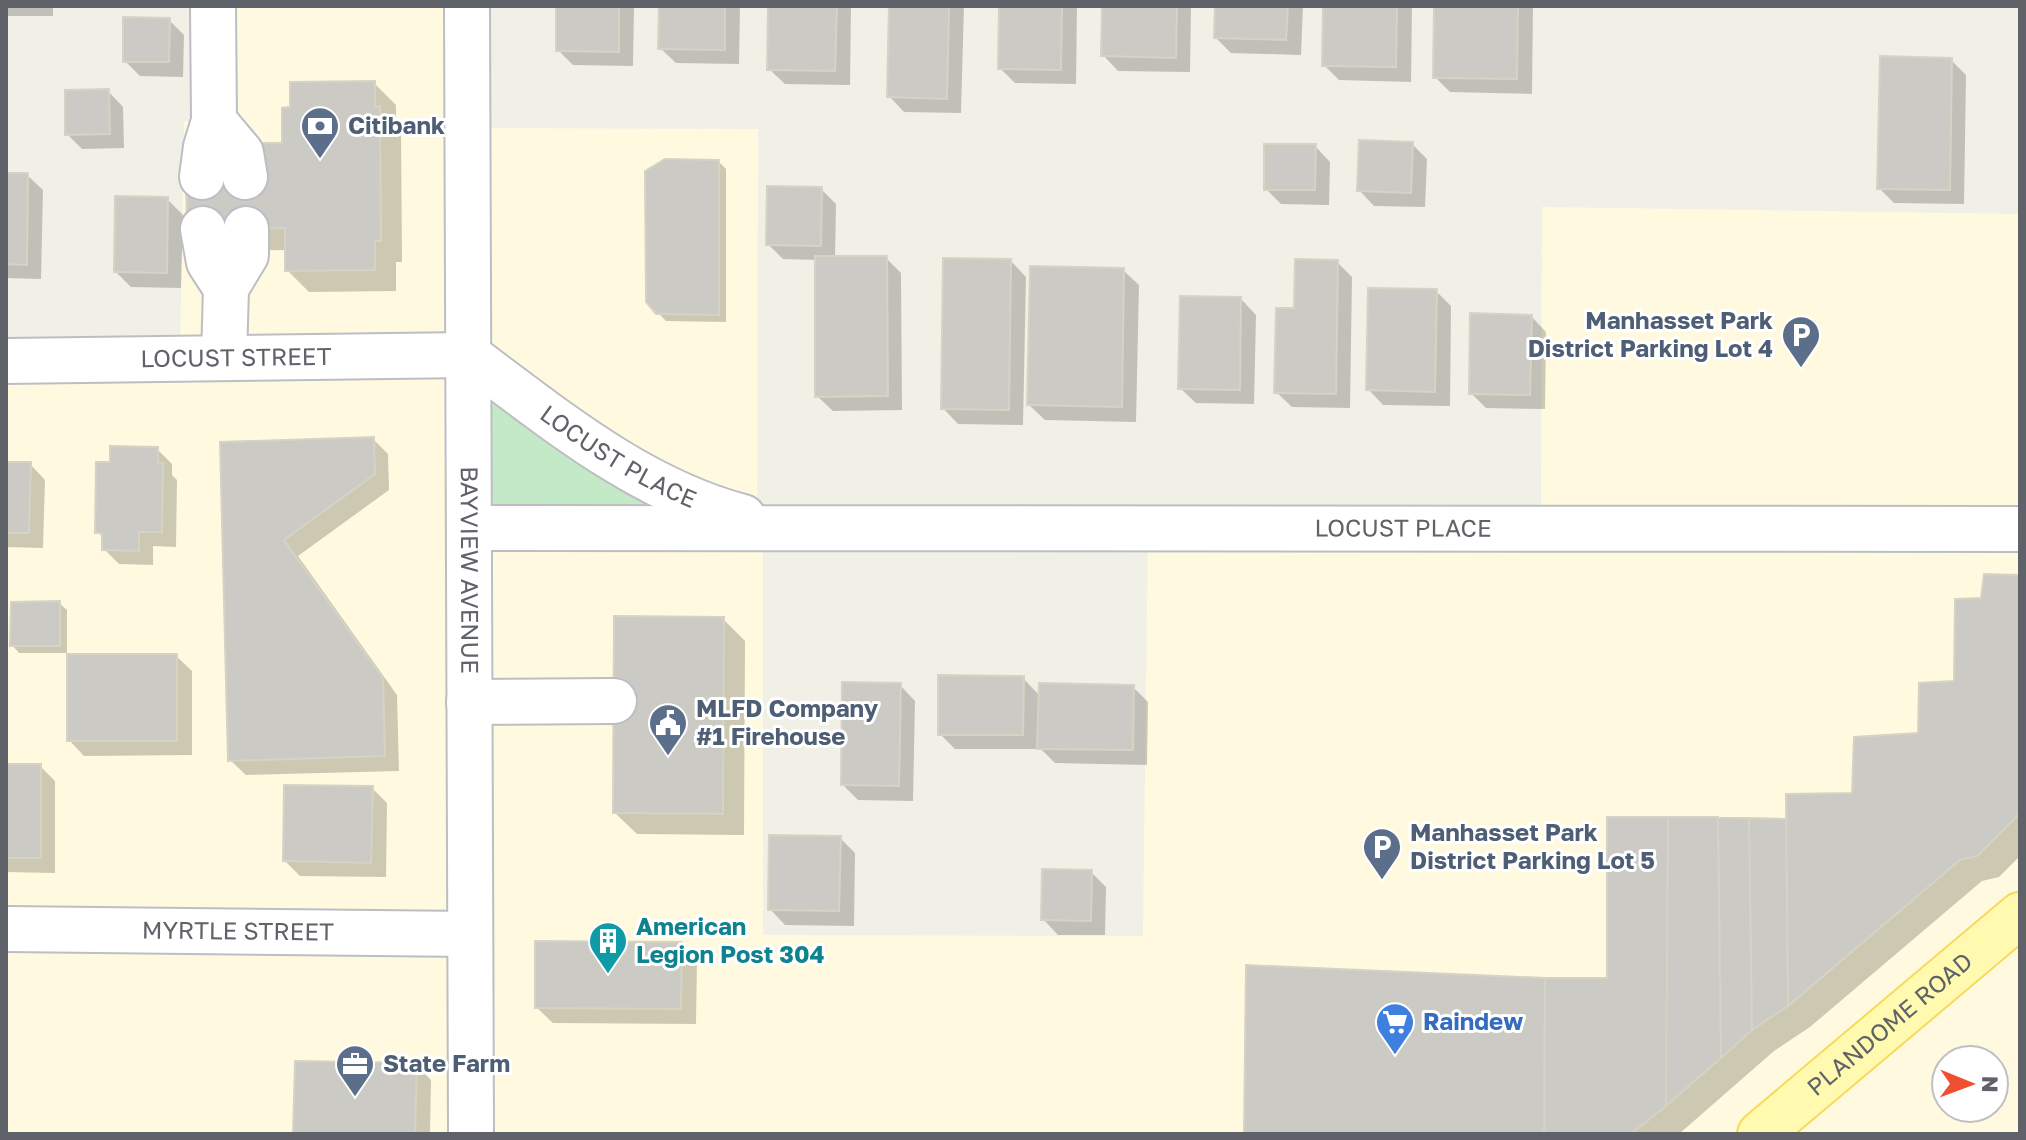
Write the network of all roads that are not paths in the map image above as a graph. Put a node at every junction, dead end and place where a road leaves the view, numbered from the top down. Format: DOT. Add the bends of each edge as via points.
graph roads {
  1 [pos="213,6"];
  2 [pos="467,6"];
  3 [pos="214,121"];
  4 [pos="202,177"];
  5 [pos="245,177"];
  6 [pos="203,229"];
  7 [pos="246,229"];
  8 [pos="226,288"];
  9 [pos="468,355"];
  10 [pos="224,358"];
  11 [pos="6,361"];
  12 [pos="469,528"];
  13 [pos="785,528"];
  14 [pos="2020,529"];
  15 [pos="614,701"];
  16 [pos="469,702"];
  17 [pos="2020,919"];
  18 [pos="6,929"];
  19 [pos="470,934"];
  20 [pos="471,1134"];
  21 [pos="1760,1134"];
  1 -- 3 [label="street"];
  2 -- 9 [label="street, BAYVIEW AVENUE"];
  3 -- 4 [label="street"];
  3 -- 5 [label="street" via="241,153"];
  6 -- 8 [label="street" via="209,262"];
  7 -- 8 [label="street" via="246,255"];
  8 -- 10 [label="street"];
  9 -- 10 [label="street, LOCUST STREET"];
  9 -- 12 [label="street, BAYVIEW AVENUE"];
  9 -- 13 [label="street, LOCUST PLACE" via="634,471 728,513"];
  10 -- 11 [label="street, LOCUST STREET"];
  12 -- 13 [label="street, LOCUST PLACE"];
  12 -- 16 [label="street, BAYVIEW AVENUE"];
  13 -- 14 [label="street, LOCUST PLACE"];
  15 -- 16 [label="street"];
  16 -- 19 [label="street, BAYVIEW AVENUE"];
  17 -- 21 [label="main road, PLANDOME ROAD"];
  18 -- 19 [label="street, MYRTLE STREET"];
  19 -- 20 [label="street, BAYVIEW AVENUE"];
}
